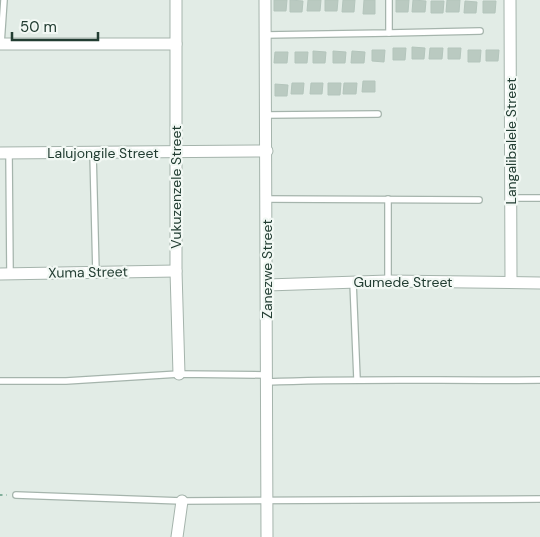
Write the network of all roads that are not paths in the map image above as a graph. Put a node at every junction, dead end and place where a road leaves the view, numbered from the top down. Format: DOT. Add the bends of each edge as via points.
graph roads {
  1 [pos="4,0"];
  2 [pos="176,0"];
  3 [pos="265,0"];
  4 [pos="389,0"];
  5 [pos="510,0"];
  6 [pos="480,32"];
  7 [pos="390,33"];
  8 [pos="266,35"];
  9 [pos="1,44"];
  10 [pos="176,44"];
  11 [pos="378,114"];
  12 [pos="267,116"];
  13 [pos="266,151"];
  14 [pos="176,152"];
  15 [pos="4,153"];
  16 [pos="92,153"];
  17 [pos="512,198"];
  18 [pos="540,198"];
  19 [pos="266,199"];
  20 [pos="388,199"];
  21 [pos="479,200"];
  22 [pos="176,271"];
  23 [pos="96,272"];
  24 [pos="5,274"];
  25 [pos="388,281"];
  26 [pos="353,282"];
  27 [pos="511,282"];
  28 [pos="540,283"];
  29 [pos="267,285"];
  30 [pos="179,374"];
  31 [pos="267,379"];
  32 [pos="356,379"];
  33 [pos="540,380"];
  34 [pos="0,381"];
  35 [pos="16,495"];
  36 [pos="540,499"];
  37 [pos="182,501"];
  38 [pos="268,502"];
  39 [pos="177,537"];
  40 [pos="267,537"];
  1 -- 9 [label="lane"];
  2 -- 10 [label="street, Vukuzenzele Street"];
  3 -- 8 [label="street, Zanezwe Street"];
  4 -- 7 [label="lane"];
  5 -- 17 [label="street, Langalibalele Street"];
  6 -- 7 [label="lane"];
  7 -- 8 [label="lane"];
  8 -- 12 [label="street, Zanezwe Street"];
  9 -- 10 [label="street"];
  10 -- 14 [label="street, Vukuzenzele Street"];
  11 -- 12 [label="lane"];
  12 -- 13 [label="street, Zanezwe Street"];
  13 -- 14 [label="street, Lalujongile Street"];
  13 -- 19 [label="street, Zanezwe Street"];
  14 -- 16 [label="street, Lalujongile Street"];
  14 -- 22 [label="street, Vukuzenzele Street"];
  15 -- 16 [label="street, Lalujongile Street"];
  15 -- 24 [label="lane"];
  16 -- 23 [label="lane"];
  17 -- 18 [label="lane"];
  17 -- 27 [label="street, Langalibalele Street"];
  19 -- 20 [label="lane"];
  19 -- 29 [label="street, Zanezwe Street"];
  20 -- 21 [label="lane"];
  20 -- 25 [label="lane"];
  22 -- 23 [label="street, Xuma Street"];
  22 -- 30 [label="street, Vukuzenzele Street"];
  23 -- 24 [label="street, Xuma Street"];
  25 -- 26 [label="street, Gumede Street"];
  25 -- 27 [label="street, Gumede Street"];
  26 -- 29 [label="street, Gumede Street"];
  26 -- 32 [label="lane"];
  27 -- 28 [label="street, Gumede Street"];
  29 -- 31 [label="street, Zanezwe Street"];
  30 -- 31 [label="lane"];
  30 -- 34 [label="lane" via="66,381"];
  31 -- 32 [label="lane"];
  31 -- 38 [label="street, Zanezwe Street"];
  32 -- 33 [label="lane"];
  35 -- 37 [label="lane"];
  36 -- 38 [label="lane"];
  37 -- 38 [label="lane"];
  37 -- 39 [label="street"];
  38 -- 40 [label="street, Zanezwe Street"];
}
